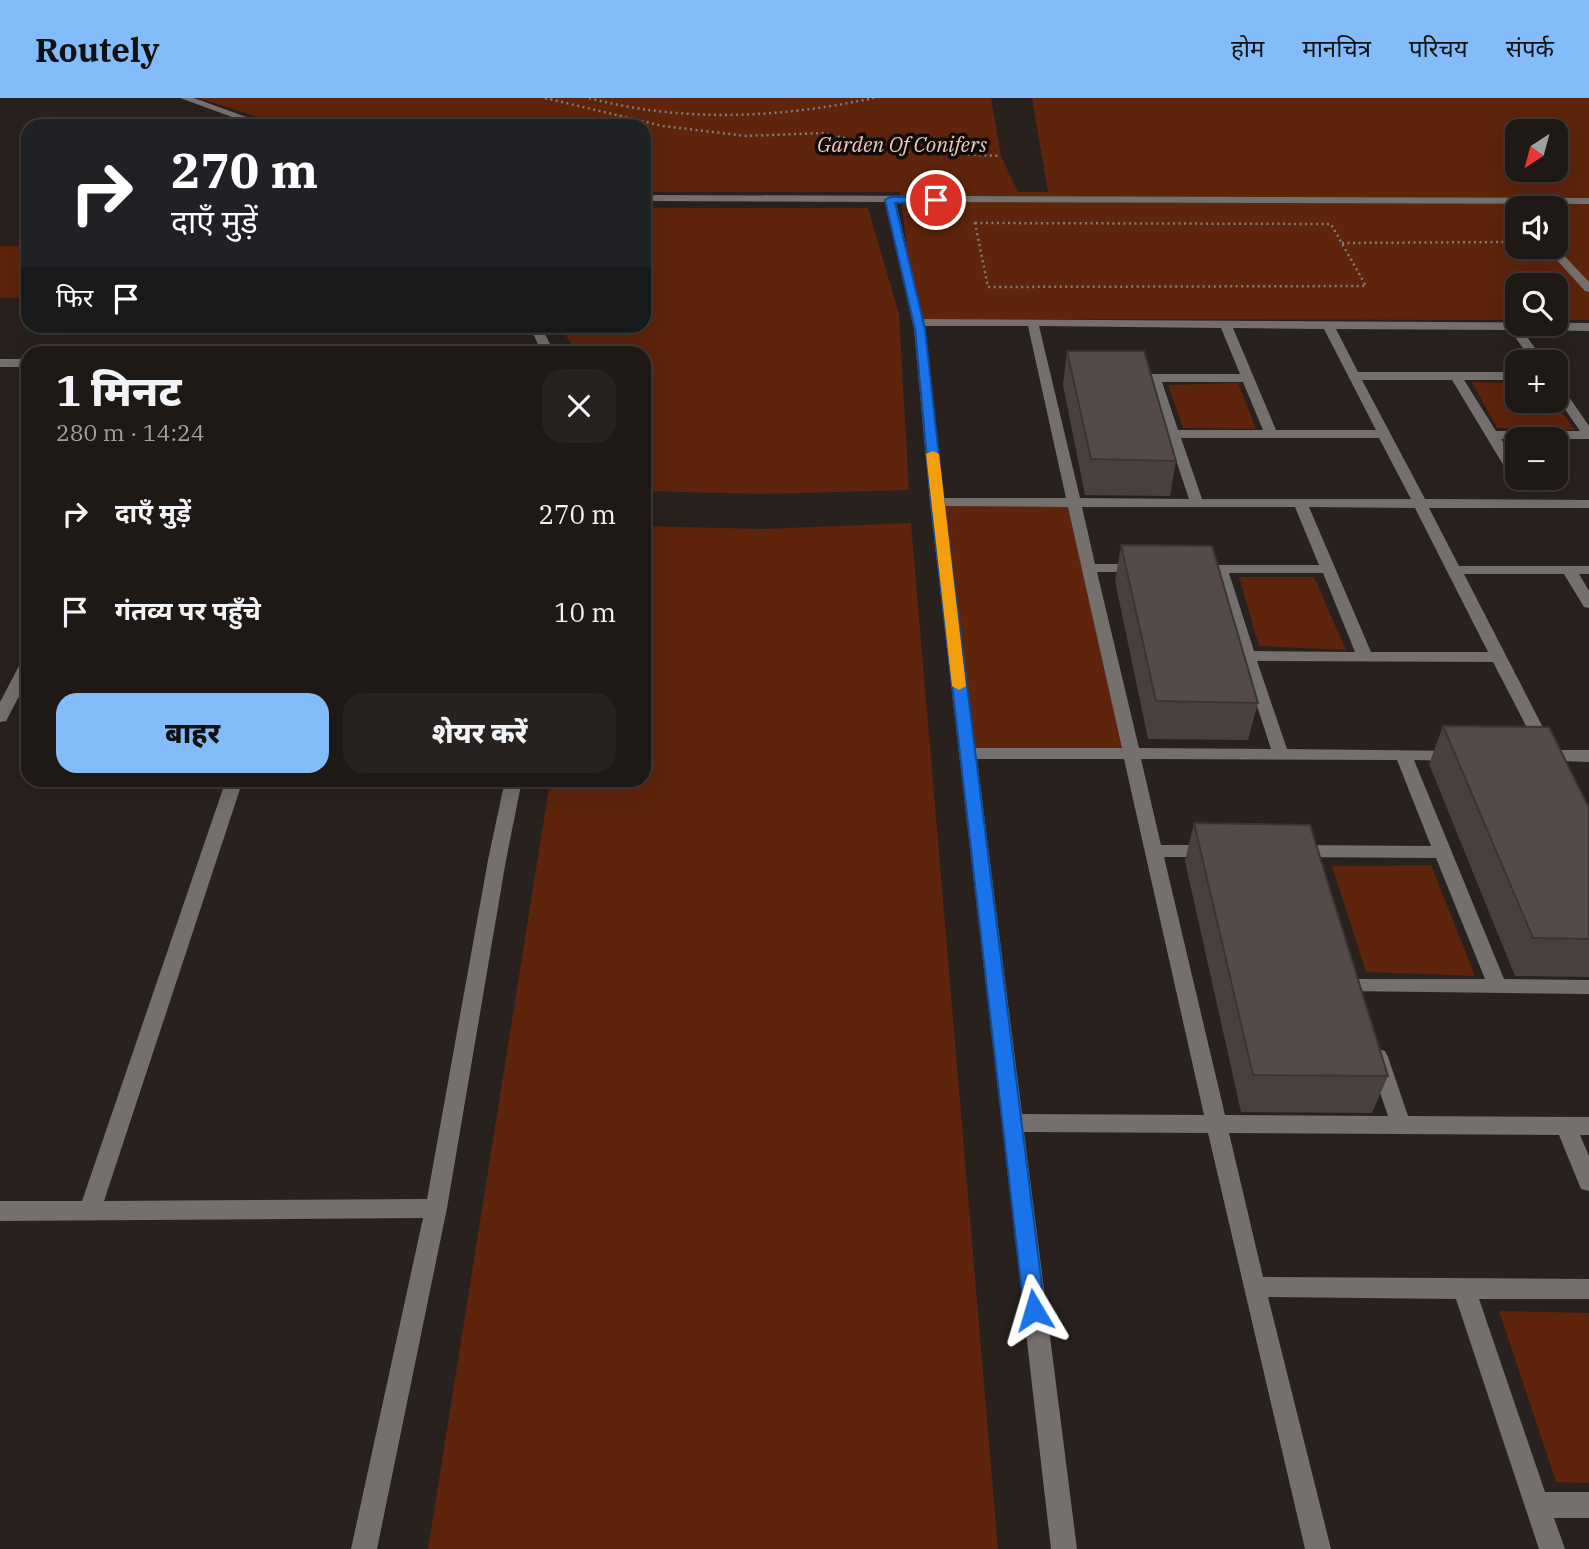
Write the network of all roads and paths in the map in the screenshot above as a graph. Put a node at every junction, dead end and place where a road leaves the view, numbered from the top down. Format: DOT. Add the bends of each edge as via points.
graph roads {
  1 [pos="185,98"];
  2 [pos="545,98"];
  3 [pos="589,98"];
  4 [pos="874,98"];
  5 [pos="246,119"];
  6 [pos="634,119"];
  7 [pos="651,123"];
  8 [pos="1001,156"];
  9 [pos="651,198"];
  10 [pos="890,200"];
  11 [pos="1568,201"];
  12 [pos="1589,201"];
  13 [pos="1505,202"];
  14 [pos="1505,242"];
  15 [pos="1342,243"];
  16 [pos="1561,259"];
  17 [pos="1589,289"];
  18 [pos="919,323"];
  19 [pos="1033,324"];
  20 [pos="1226,326"];
  21 [pos="1329,327"];
  22 [pos="1568,327"];
  23 [pos="1589,327"];
  24 [pos="1505,328"];
  25 [pos="0,363"];
  26 [pos="21,363"];
  27 [pos="1353,376"];
  28 [pos="1456,376"];
  29 [pos="1505,376"];
  30 [pos="1114,378"];
  31 [pos="1155,378"];
  32 [pos="1247,378"];
  33 [pos="1568,404"];
  34 [pos="1173,434"];
  35 [pos="1271,434"];
  36 [pos="1384,434"];
  37 [pos="1492,435"];
  38 [pos="1589,435"];
  39 [pos="1505,456"];
  40 [pos="1526,490"];
  41 [pos="937,502"];
  42 [pos="1074,503"];
  43 [pos="1197,503"];
  44 [pos="1301,503"];
  45 [pos="1419,504"];
  46 [pos="1534,504"];
  47 [pos="1589,504"];
  48 [pos="1089,568"];
  49 [pos="1154,568"];
  50 [pos="1181,568"];
  51 [pos="1220,569"];
  52 [pos="1329,569"];
  53 [pos="1454,570"];
  54 [pos="1569,570"];
  55 [pos="1589,570"];
  56 [pos="1589,604"];
  57 [pos="1248,656"];
  58 [pos="1365,657"];
  59 [pos="1498,657"];
  60 [pos="21,677"];
  61 [pos="0,717"];
  62 [pos="967,753"];
  63 [pos="1132,754"];
  64 [pos="1281,755"];
  65 [pos="1403,755"];
  66 [pos="1469,755"];
  67 [pos="1522,756"];
  68 [pos="1589,756"];
  69 [pos="1552,761"];
  70 [pos="233,787"];
  71 [pos="513,787"];
  72 [pos="1154,851"];
  73 [pos="1232,851"];
  74 [pos="1284,851"];
  75 [pos="1310,851"];
  76 [pos="1443,852"];
  77 [pos="1318,876"];
  78 [pos="1346,961"];
  79 [pos="1354,986"];
  80 [pos="1498,987"];
  81 [pos="1589,987"];
  82 [pos="1363,1011"];
  83 [pos="1371,1037"];
  84 [pos="1011,1123"];
  85 [pos="1217,1124"];
  86 [pos="1401,1125"];
  87 [pos="1566,1126"];
  88 [pos="1589,1126"];
  89 [pos="1589,1182"];
  90 [pos="436,1208"];
  91 [pos="90,1209"];
  92 [pos="0,1211"];
  93 [pos="1254,1287"];
  94 [pos="1464,1288"];
  95 [pos="1589,1289"];
  96 [pos="1537,1504"];
  97 [pos="1589,1505"];
  98 [pos="364,1549"];
  99 [pos="1064,1549"];
  100 [pos="1318,1549"];
  101 [pos="1552,1549"];
  1 -- 5 [label="street"];
  2 -- 6 [label="path"];
  3 -- 4 [label="path" via="679,114 773,113"];
  7 -- 8 [label="path" via="746,136 822,133 908,152"];
  9 -- 10 [label="street"];
  10 -- 13 [label="street"];
  10 -- 18 [label="street"];
  11 -- 12 [label="street"];
  14 -- 15 [label="path"];
  15 -- 15 [label="path" via="1366,286 988,286 975,223 1331,224"];
  16 -- 17 [label="street"];
  18 -- 19 [label="street"];
  18 -- 41 [label="street"];
  19 -- 20 [label="street"];
  19 -- 42 [label="street" via="1052,378"];
  20 -- 21 [label="street"];
  20 -- 32 [label="street"];
  21 -- 24 [label="street"];
  21 -- 27 [label="street"];
  22 -- 23 [label="street"];
  25 -- 26 [label="street"];
  27 -- 28 [label="street"];
  27 -- 36 [label="street"];
  28 -- 29 [label="street"];
  28 -- 37 [label="street"];
  30 -- 31 [label="street"];
  31 -- 32 [label="street"];
  31 -- 34 [label="street"];
  32 -- 35 [label="street"];
  33 -- 38 [label="street"];
  34 -- 35 [label="street"];
  34 -- 43 [label="street"];
  35 -- 36 [label="street"];
  36 -- 45 [label="street"];
  37 -- 38 [label="street"];
  37 -- 39 [label="street"];
  40 -- 46 [label="street"];
  41 -- 42 [label="street"];
  41 -- 62 [label="street"];
  42 -- 43 [label="street"];
  42 -- 48 [label="street"];
  43 -- 44 [label="street"];
  44 -- 45 [label="street"];
  44 -- 52 [label="street"];
  45 -- 46 [label="street"];
  45 -- 53 [label="street"];
  46 -- 47 [label="street"];
  48 -- 49 [label="street"];
  48 -- 63 [label="street"];
  50 -- 51 [label="street"];
  51 -- 52 [label="street"];
  51 -- 57 [label="street"];
  52 -- 58 [label="street"];
  53 -- 54 [label="street"];
  53 -- 59 [label="street"];
  54 -- 55 [label="street"];
  54 -- 56 [label="street"];
  57 -- 58 [label="street"];
  57 -- 64 [label="street"];
  58 -- 59 [label="street"];
  59 -- 69 [label="street"];
  60 -- 61 [label="street"];
  62 -- 63 [label="street"];
  62 -- 84 [label="street"];
  63 -- 64 [label="street"];
  63 -- 72 [label="street"];
  64 -- 65 [label="street"];
  65 -- 66 [label="street"];
  65 -- 76 [label="street"];
  67 -- 69 [label="street"];
  68 -- 69 [label="street"];
  70 -- 91 [label="street"];
  71 -- 90 [label="street"];
  72 -- 73 [label="street"];
  72 -- 85 [label="street"];
  74 -- 75 [label="street"];
  75 -- 76 [label="street"];
  75 -- 77 [label="street"];
  76 -- 80 [label="street"];
  78 -- 79 [label="street"];
  79 -- 80 [label="street"];
  79 -- 82 [label="street"];
  80 -- 81 [label="street"];
  83 -- 86 [label="street"];
  84 -- 85 [label="street"];
  84 -- 99 [label="street"];
  85 -- 86 [label="street"];
  85 -- 93 [label="street"];
  86 -- 87 [label="street"];
  87 -- 88 [label="street"];
  87 -- 89 [label="street"];
  90 -- 91 [label="street"];
  90 -- 98 [label="street"];
  91 -- 92 [label="street"];
  93 -- 94 [label="street"];
  93 -- 100 [label="street"];
  94 -- 95 [label="street"];
  94 -- 96 [label="street"];
  96 -- 97 [label="street"];
  96 -- 101 [label="street"];
}
